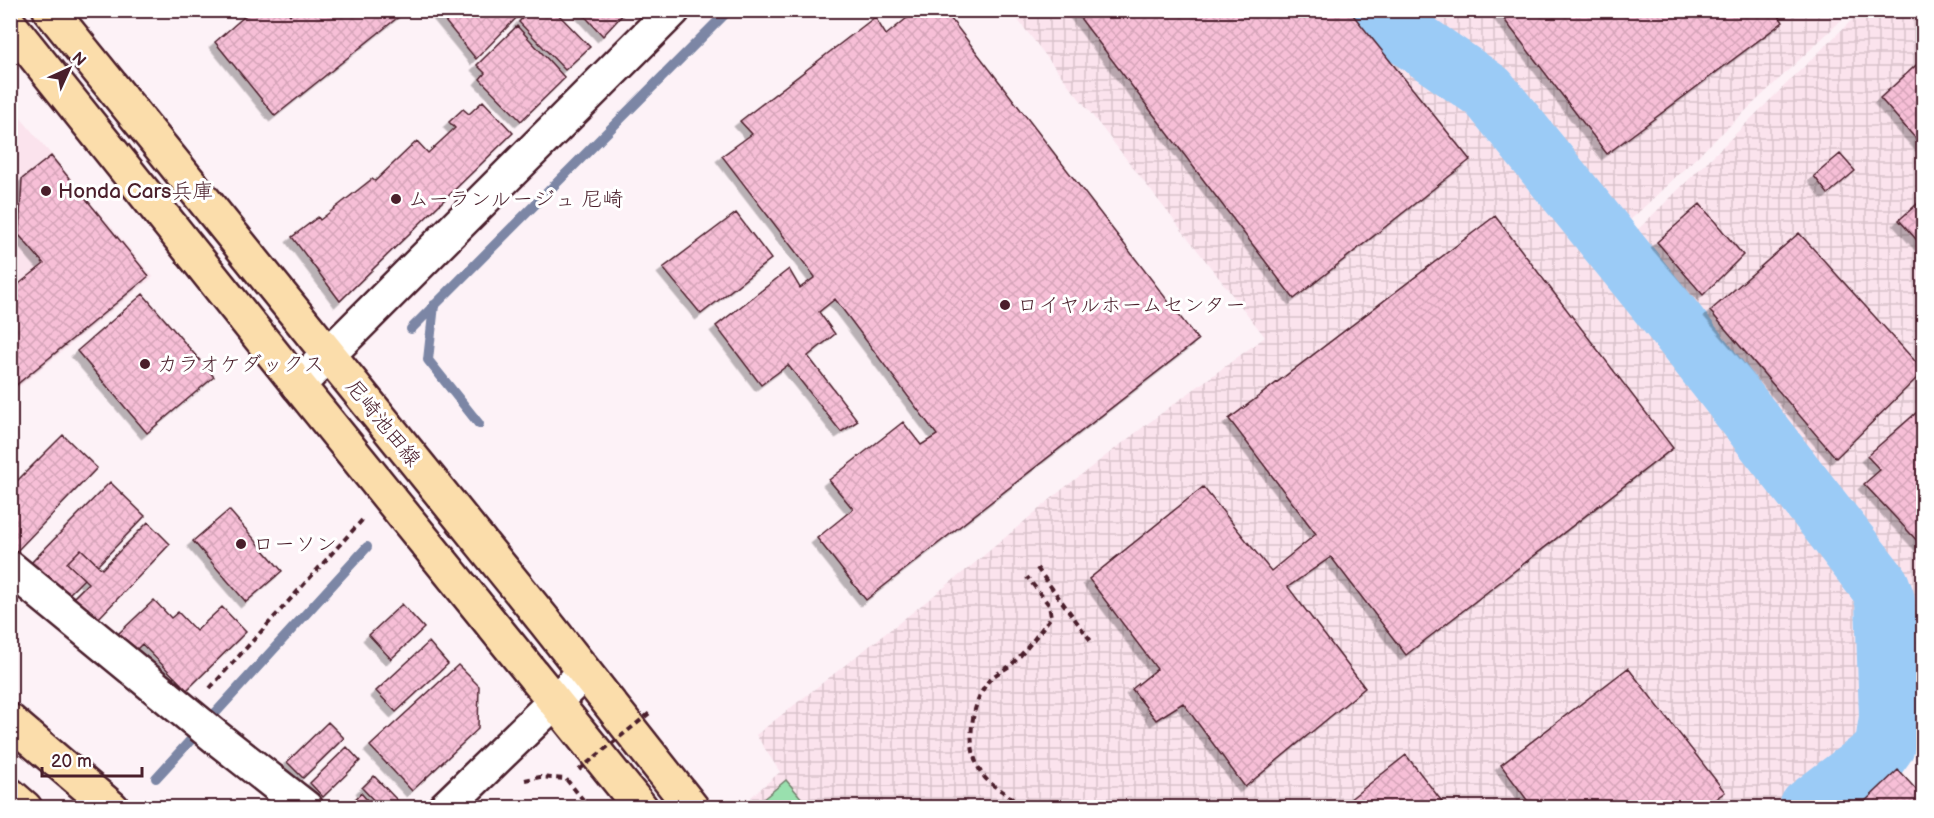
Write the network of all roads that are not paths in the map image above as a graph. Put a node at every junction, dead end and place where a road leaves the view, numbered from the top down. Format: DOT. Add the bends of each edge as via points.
graph roads {
  1 [pos="50,10"];
  2 [pos="673,10"];
  3 [pos="14,37"];
  4 [pos="328,355"];
  5 [pos="298,385"];
  6 [pos="10,568"];
  7 [pos="584,673"];
  8 [pos="555,702"];
  9 [pos="10,721"];
  10 [pos="10,795"];
  11 [pos="25,807"];
  12 [pos="112,807"];
  13 [pos="306,807"];
  14 [pos="445,807"];
  15 [pos="640,807"];
  16 [pos="692,807"];
  1 -- 4 [label="main road, 尼崎池田線"];
  2 -- 4 [label="street"];
  3 -- 5 [label="main road, 尼崎池田線"];
  4 -- 5 [label="street"];
  4 -- 7 [label="main road, 尼崎池田線"];
  5 -- 8 [label="main road, 尼崎池田線"];
  6 -- 13 [label="street"];
  7 -- 8 [label="street"];
  7 -- 16 [label="main road, 尼崎池田線"];
  8 -- 14 [label="street"];
  8 -- 15 [label="main road, 尼崎池田線"];
  9 -- 12 [label="main road"];
  10 -- 11 [label="main road"];
}
